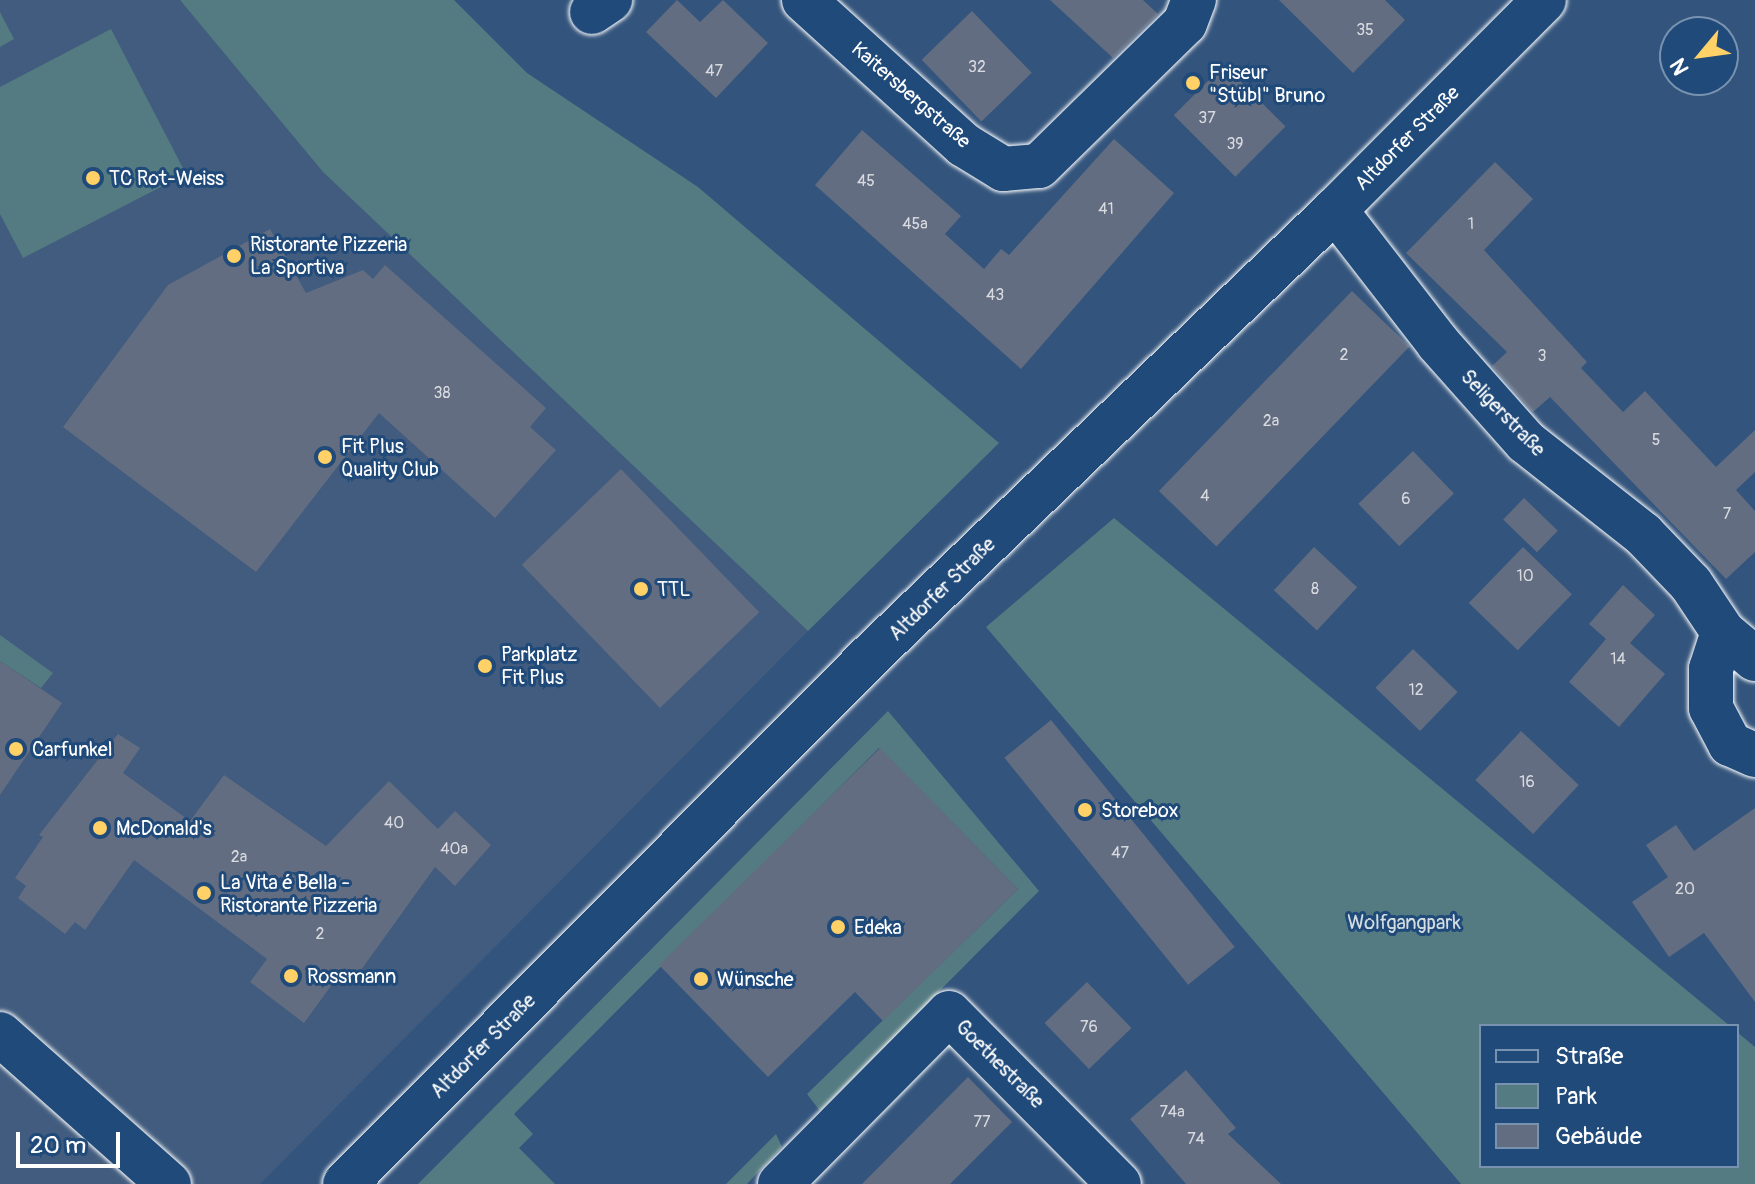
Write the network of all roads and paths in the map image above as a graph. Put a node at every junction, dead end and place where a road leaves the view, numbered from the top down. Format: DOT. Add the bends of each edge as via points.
graph roads {
  1 [pos="804,0"];
  2 [pos="1194,0"];
  3 [pos="1544,0"];
  4 [pos="1335,210"];
  5 [pos="1739,645"];
  6 [pos="1755,755"];
  7 [pos="0,1034"];
  8 [pos="169,1184"];
  9 [pos="345,1184"];
  10 [pos="780,1184"];
  11 [pos="1119,1184"];
  1 -- 2 [label="main road, Kaitersbergstraße" via="964,145 1003,169 1039,166 1185,23"];
  3 -- 4 [label="main road, Altdorfer Straße"];
  4 -- 5 [label="main road, Seligerstraße" via="1438,343 1526,442 1643,534"];
  4 -- 9 [label="main road, Altdorfer Straße" via="868,658"];
  5 -- 6 [label="main road, Seligerstraße" via="1711,669 1711,708 1730,744"];
  7 -- 8 [label="main road"];
  10 -- 11 [label="main road, Goethestraße" via="949,1013"];
}
